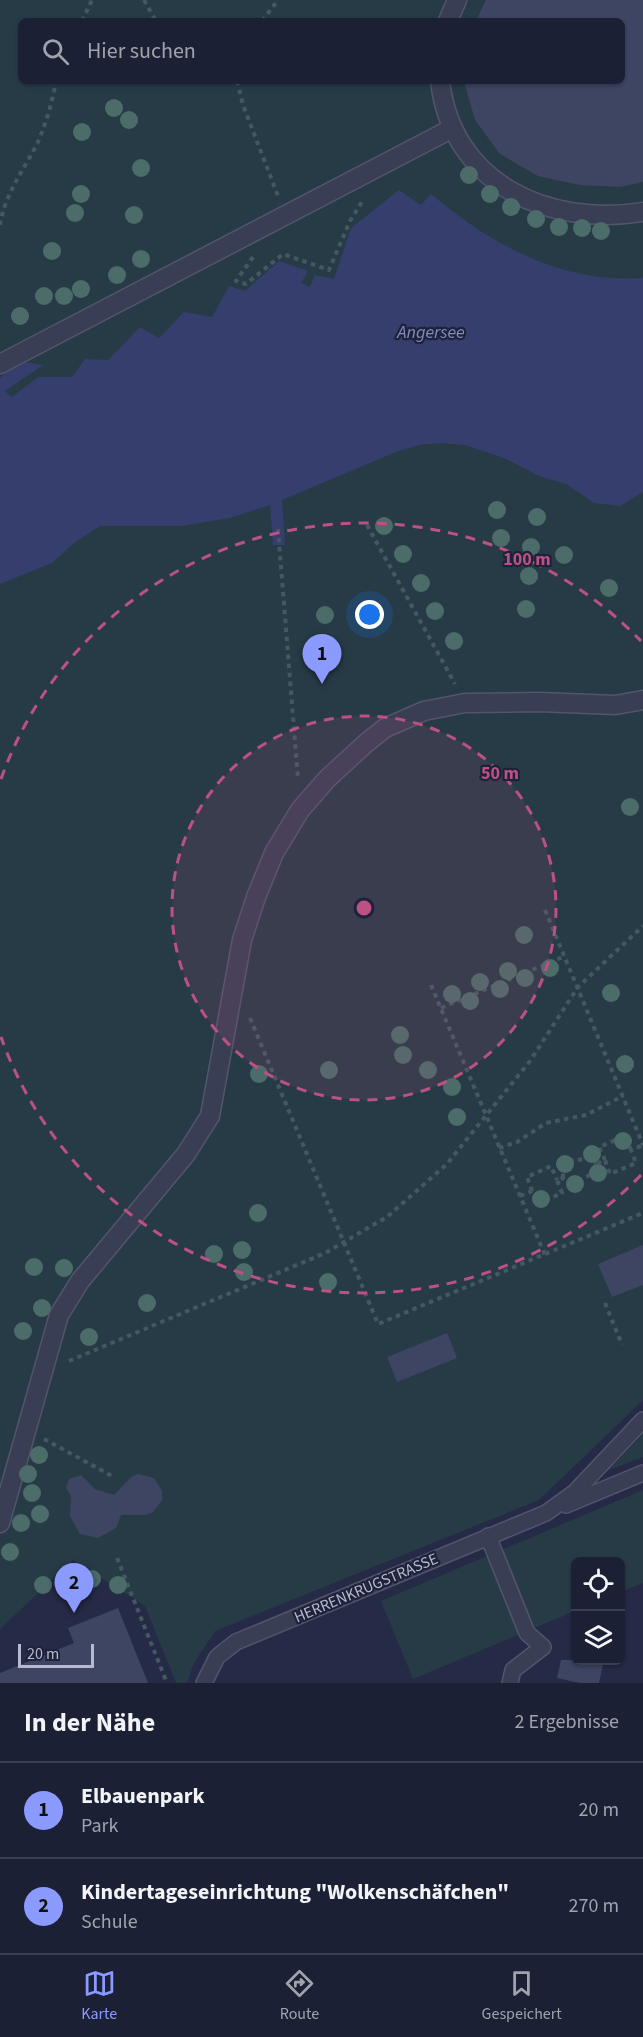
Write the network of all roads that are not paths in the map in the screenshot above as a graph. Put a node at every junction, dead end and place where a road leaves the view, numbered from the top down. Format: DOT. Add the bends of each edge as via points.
graph roads {
  1 [pos="458,0"];
  2 [pos="449,18"];
  3 [pos="440,84"];
  4 [pos="452,129"];
  5 [pos="643,212"];
  6 [pos="0,364"];
  7 [pos="643,700"];
  8 [pos="643,1420"];
  9 [pos="643,1473"];
  10 [pos="546,1513"];
  11 [pos="0,1523"];
  12 [pos="488,1536"];
  13 [pos="204,1683"];
  14 [pos="510,1683"];
  1 -- 2 [label="street"];
  3 -- 4 [label="street"];
  4 -- 5 [label="street" via="481,170 522,196 583,214"];
  4 -- 6 [label="street"];
  7 -- 11 [label="street" via="615,705 465,703 424,711 385,728 342,764 300,810 274,854 242,940 210,1116 186,1154 66,1302 54,1326"];
  8 -- 10 [label="lane, HERRENKRUGSTRASSE" via="575,1492"];
  9 -- 10 [label="lane, HERRENKRUGSTRASSE"];
  10 -- 12 [label="lane, HERRENKRUGSTRASSE"];
  12 -- 13 [label="lane, HERRENKRUGSTRASSE" via="236,1642 217,1657"];
  12 -- 14 [label="lane" via="527,1633 543,1647 513,1670"];
}
